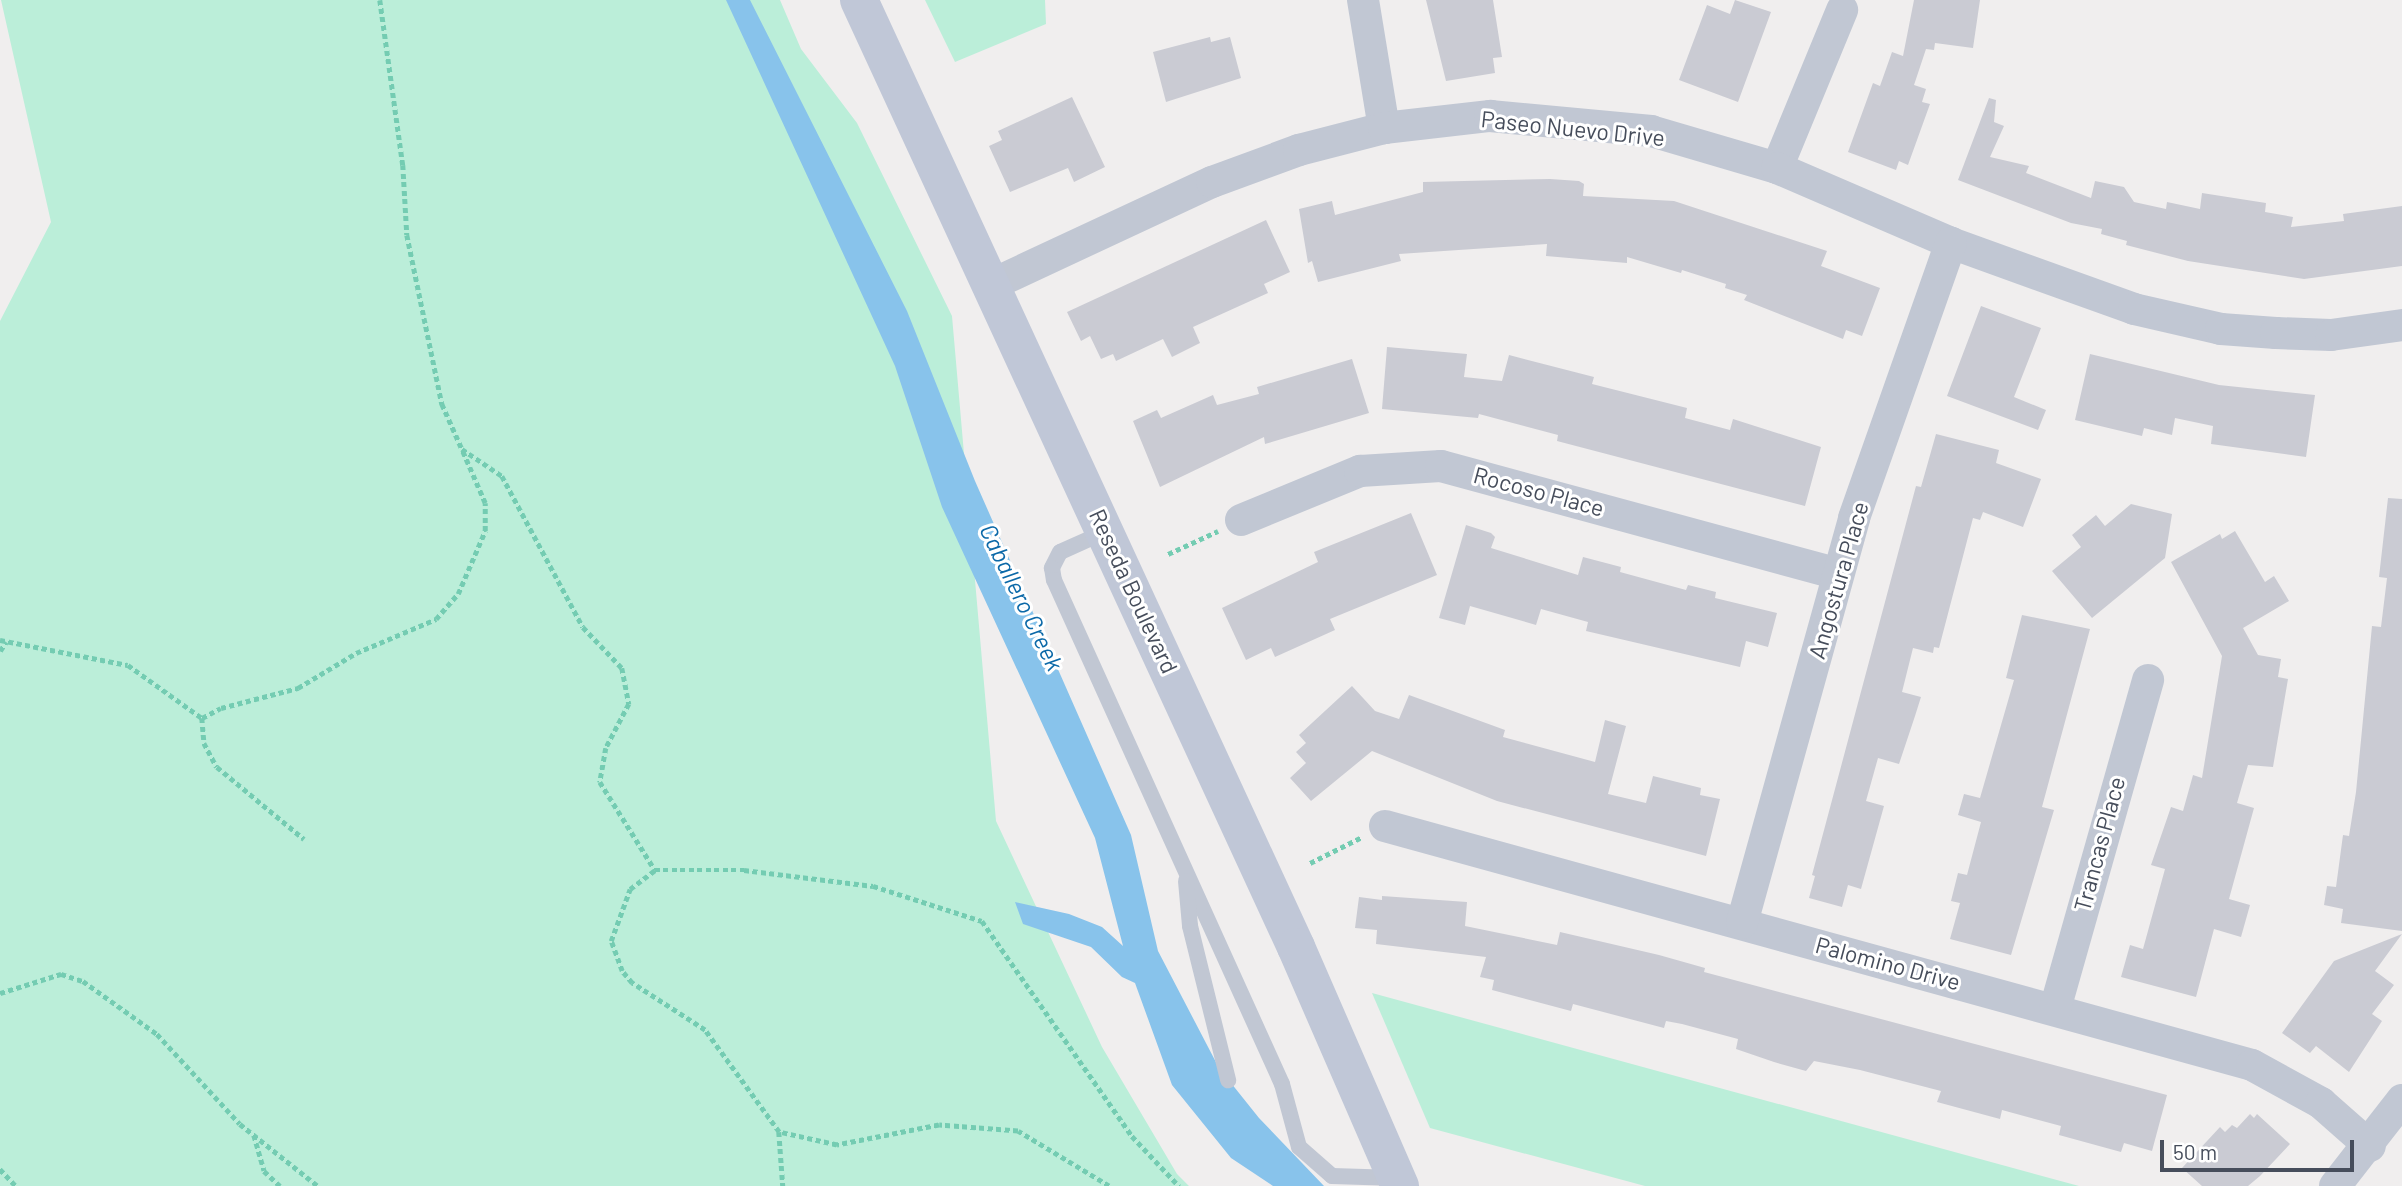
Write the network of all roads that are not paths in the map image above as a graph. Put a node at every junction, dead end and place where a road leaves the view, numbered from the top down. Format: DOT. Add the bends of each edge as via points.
graph roads {
  1 [pos="859,0"];
  2 [pos="1363,0"];
  3 [pos="1842,10"];
  4 [pos="1384,128"];
  5 [pos="1777,168"];
  6 [pos="1951,243"];
  7 [pos="993,284"];
  8 [pos="2402,325"];
  9 [pos="1241,520"];
  10 [pos="1107,531"];
  11 [pos="1838,573"];
  12 [pos="2148,680"];
  13 [pos="1385,826"];
  14 [pos="1184,868"];
  15 [pos="1742,923"];
  16 [pos="2055,1009"];
  17 [pos="1228,1080"];
  18 [pos="2402,1100"];
  19 [pos="2370,1146"];
  20 [pos="1398,1182"];
  21 [pos="2335,1186"];
  1 -- 7 [label="main road, Reseda Boulevard"];
  2 -- 4 [label="street"];
  3 -- 5 [label="street"];
  4 -- 5 [label="street, Paseo Nuevo Drive" via="1490,116 1638,130"];
  4 -- 7 [label="street, Paseo Nuevo Drive" via="1299,150 1212,182"];
  5 -- 6 [label="street, Paseo Nuevo Drive"];
  6 -- 8 [label="street, Paseo Nuevo Drive" via="2134,309 2221,328 2331,335"];
  6 -- 11 [label="street, Angostura Place" via="1897,385"];
  7 -- 10 [label="main road, Reseda Boulevard"];
  9 -- 11 [label="street, Rocoso Place" via="1360,471 1441,466"];
  10 -- 14 [label="lane" via="1060,552 1052,568 1054,580"];
  10 -- 20 [label="main road, Reseda Boulevard"];
  11 -- 15 [label="street, Angostura Place"];
  12 -- 16 [label="street, Trancas Place"];
  13 -- 15 [label="street, Palomino Drive"];
  14 -- 17 [label="lane" via="1190,926"];
  14 -- 20 [label="lane" via="1282,1084 1299,1147 1332,1176"];
  15 -- 16 [label="street, Palomino Drive"];
  16 -- 19 [label="street, Palomino Drive" via="2252,1065 2322,1103"];
  18 -- 19 [label="street"];
  19 -- 21 [label="street"];
}
